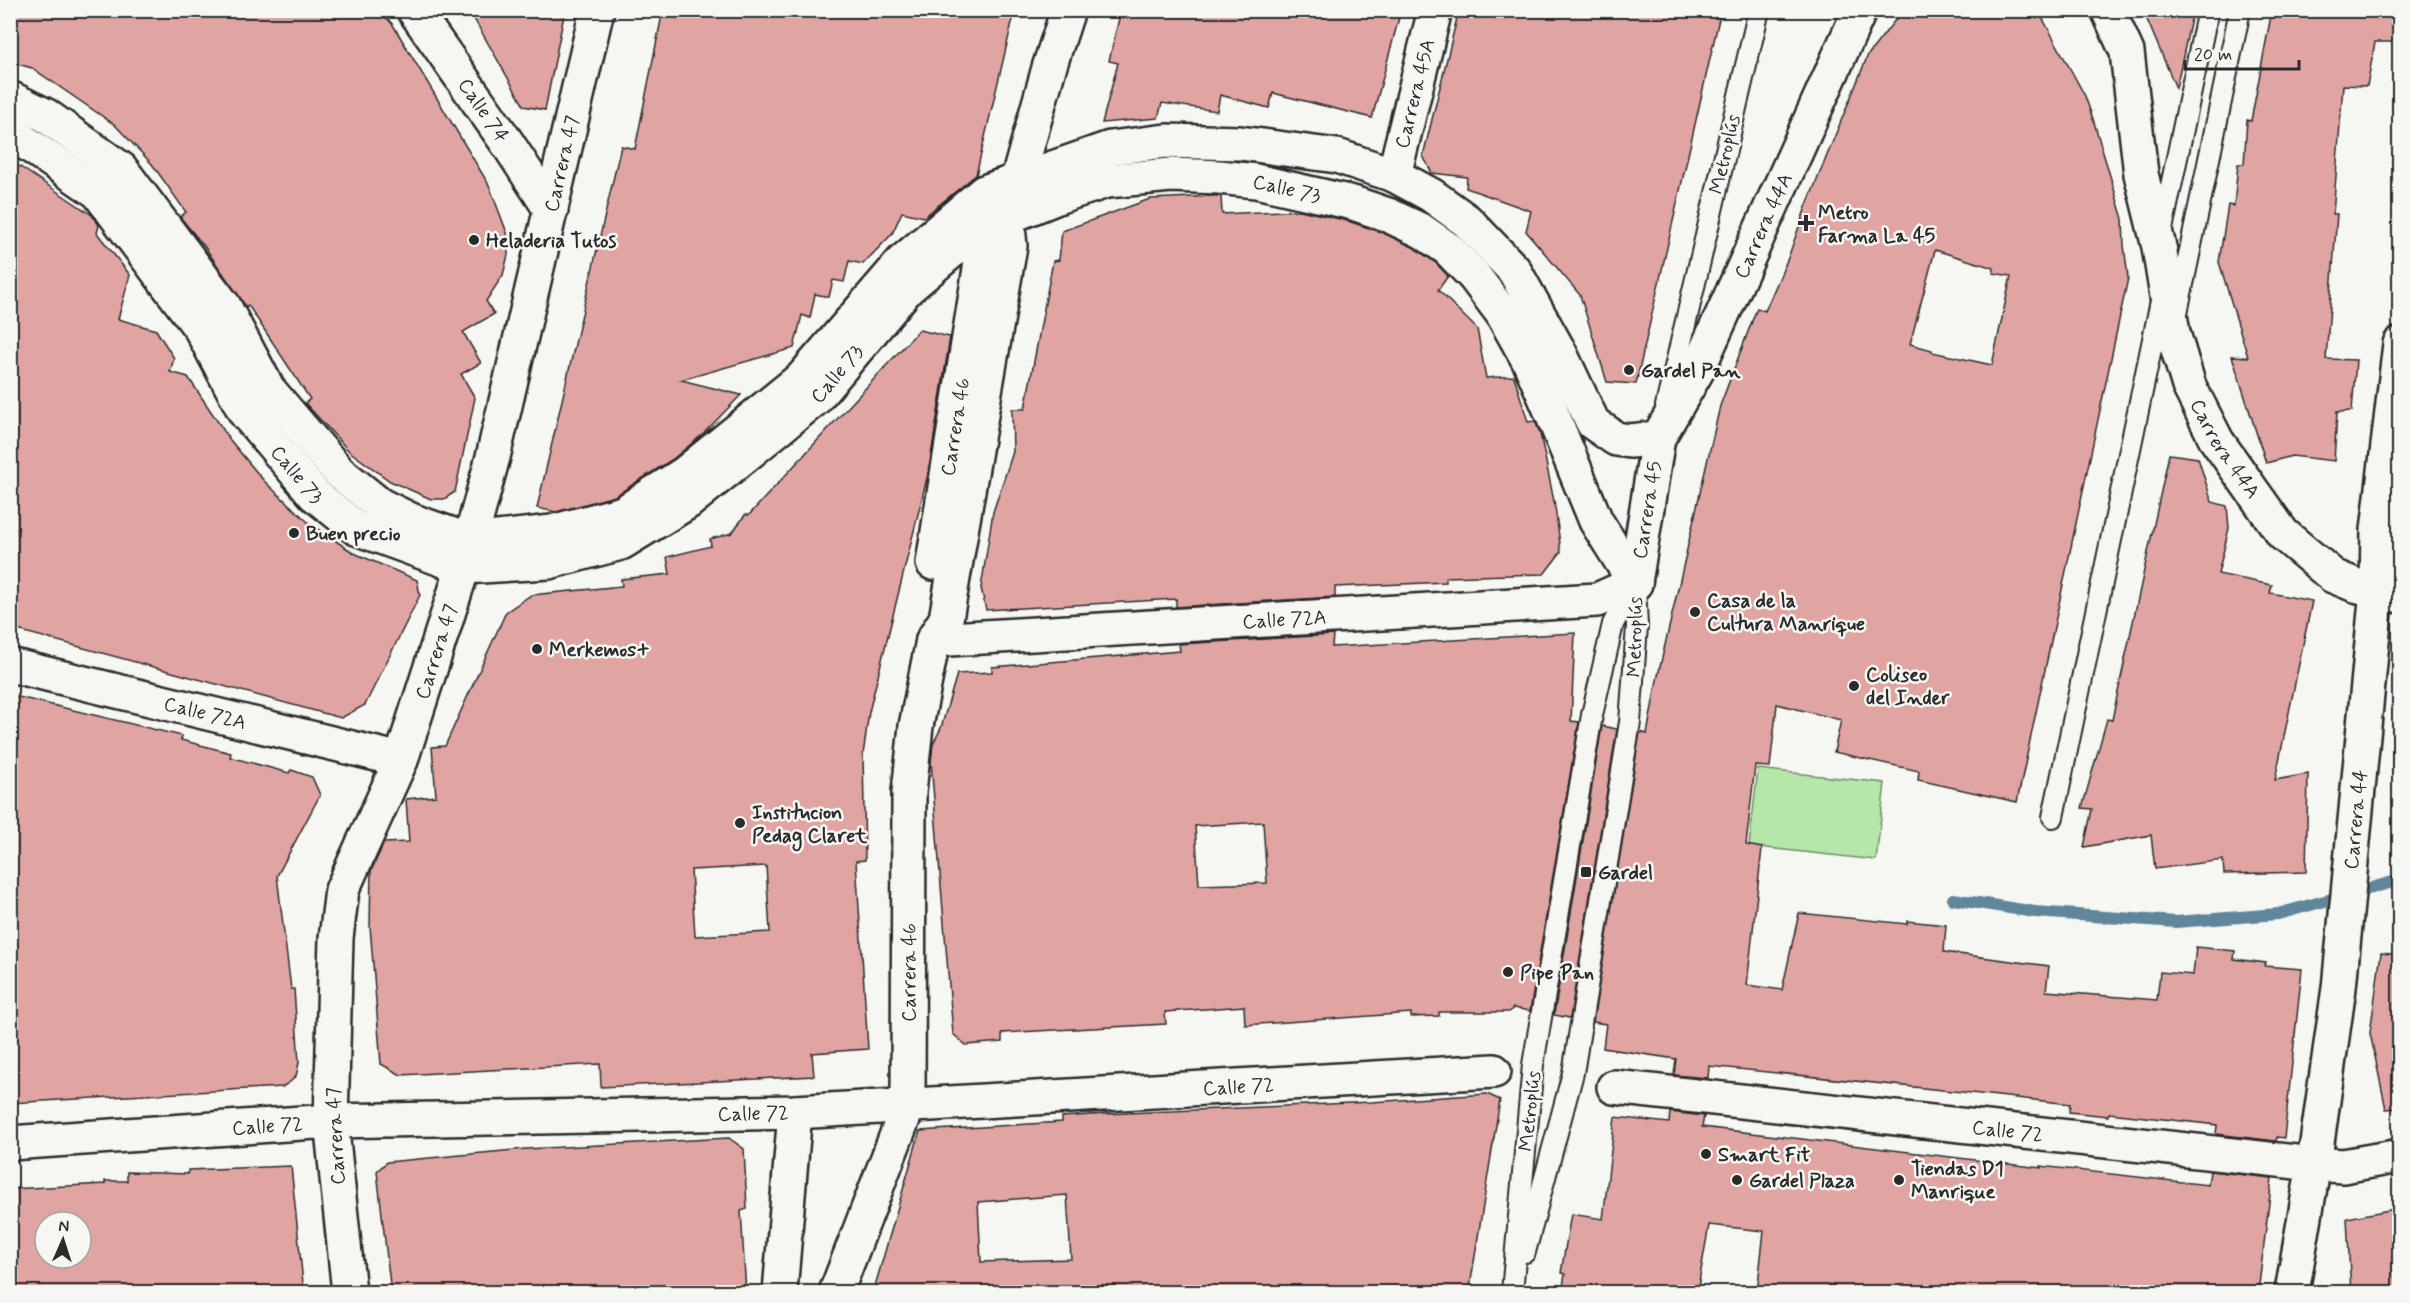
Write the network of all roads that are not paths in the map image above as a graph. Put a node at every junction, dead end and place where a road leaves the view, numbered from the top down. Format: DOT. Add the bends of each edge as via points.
graph roads {
  1 [pos="414,10"];
  2 [pos="597,10"];
  3 [pos="1068,10"];
  4 [pos="1435,10"];
  5 [pos="1759,10"];
  6 [pos="1860,10"];
  7 [pos="2108,10"];
  8 [pos="2129,10"];
  9 [pos="2208,10"];
  10 [pos="2240,10"];
  11 [pos="10,98"];
  12 [pos="10,132"];
  13 [pos="1219,141"];
  14 [pos="1394,175"];
  15 [pos="1219,177"];
  16 [pos="1017,181"];
  17 [pos="551,210"];
  18 [pos="1006,218"];
  19 [pos="2159,247"];
  20 [pos="2165,280"];
  21 [pos="2173,333"];
  22 [pos="2400,344"];
  23 [pos="1562,397"];
  24 [pos="1658,438"];
  25 [pos="466,554"];
  26 [pos="1635,583"];
  27 [pos="2388,593"];
  28 [pos="933,640"];
  29 [pos="10,665"];
  30 [pos="401,760"];
  31 [pos="2053,817"];
  32 [pos="1494,1071"];
  33 [pos="1614,1087"];
  34 [pos="908,1106"];
  35 [pos="795,1112"];
  36 [pos="331,1121"];
  37 [pos="10,1143"];
  38 [pos="2400,1156"];
  39 [pos="2314,1164"];
  40 [pos="349,1293"];
  41 [pos="780,1293"];
  42 [pos="836,1293"];
  43 [pos="1513,1293"];
  44 [pos="2292,1293"];
  1 -- 17 [label="street, Calle 74"];
  2 -- 17 [label="street, Carrera 47"];
  3 -- 16 [label="street, Carrera 46"];
  4 -- 14 [label="street, Carrera 45A"];
  5 -- 24 [label="lane, Metroplús"];
  6 -- 24 [label="street, Carrera 44A" via="1697,371"];
  7 -- 19 [label="street, Carrera 44A" via="2127,52 2141,174"];
  8 -- 19 [label="street, Carrera 44A" via="2145,48 2148,69 2160,168"];
  9 -- 19 [label="lane"];
  10 -- 21 [label="lane"];
  11 -- 25 [label="street, Calle 73" via="45,115 121,169 224,306 268,389 339,472 380,505"];
  12 -- 25 [label="street, Calle 73" via="98,192 201,329 245,412 315,495 356,528"];
  13 -- 14 [label="street, Calle 73" via="1337,156"];
  13 -- 15 [label="street"];
  13 -- 16 [label="street, Calle 73" via="1166,141 1110,148"];
  14 -- 23 [label="street, Calle 73" via="1467,221 1514,270 1560,353"];
  15 -- 18 [label="street, Calle 73" via="1107,181 1060,195"];
  15 -- 23 [label="street, Calle 73" via="1303,190 1353,203 1422,231 1448,249 1474,276 1502,312 1530,363"];
  16 -- 18 [label="street, Carrera 46"];
  16 -- 25 [label="street, Calle 73" via="984,192 903,261 803,377 684,474 623,513"];
  17 -- 25 [label="street, Carrera 47"];
  18 -- 25 [label="street, Calle 73" via="978,229 907,289 815,399 688,502 621,543 549,562"];
  18 -- 28 [label="street, Carrera 46" via="1010,246 968,498 946,619"];
  19 -- 20 [label="street, Carrera 44A"];
  20 -- 21 [label="street, Carrera 44A"];
  20 -- 31 [label="lane"];
  21 -- 27 [label="street, Carrera 44A" via="2189,386 2217,441 2283,534 2333,576"];
  22 -- 27 [label="street, Carrera 44" via="2378,530"];
  23 -- 24 [label="street, Calle 73" via="1606,434 1630,441"];
  23 -- 26 [label="street, Calle 73" via="1596,522"];
  24 -- 26 [label="street, Carrera 45"];
  25 -- 30 [label="street, Carrera 47"];
  26 -- 28 [label="street, Calle 72A" via="1596,600"];
  26 -- 43 [label="lane, Metroplús" via="1637,626 1630,722 1573,1072"];
  26 -- 43 [label="lane, Metroplús" via="1613,624 1592,715 1533,1065"];
  27 -- 39 [label="street, Carrera 44" via="2357,799 2339,988"];
  28 -- 34 [label="street, Carrera 46" via="916,726 909,792"];
  29 -- 30 [label="street, Calle 72A"];
  30 -- 36 [label="street, Carrera 47" via="342,890 336,938"];
  32 -- 34 [label="street, Calle 72"];
  33 -- 39 [label="street, Calle 72"];
  34 -- 35 [label="street, Calle 72"];
  34 -- 42 [label="street, Carrera 46"];
  35 -- 36 [label="street, Calle 72"];
  35 -- 41 [label="street"];
  36 -- 37 [label="street, Calle 72"];
  36 -- 40 [label="street, Carrera 47"];
  38 -- 39 [label="street, Calle 72" via="2343,1166"];
  39 -- 44 [label="street, Carrera 44"];
}
